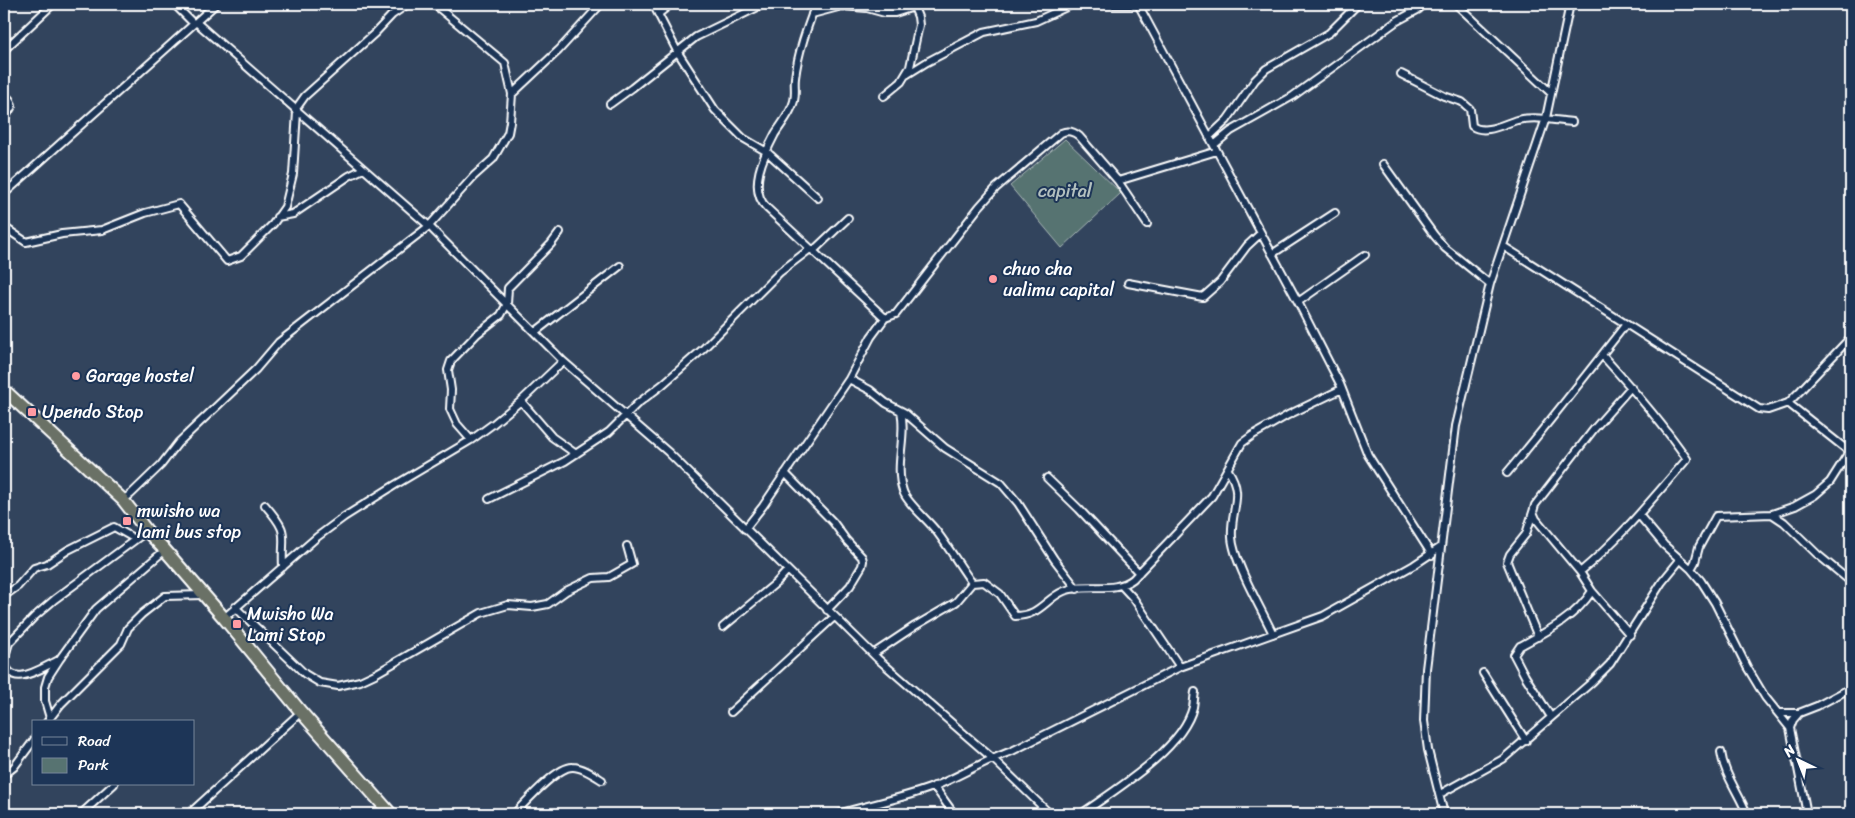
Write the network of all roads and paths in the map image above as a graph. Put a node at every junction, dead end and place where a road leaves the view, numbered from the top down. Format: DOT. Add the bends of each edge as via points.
graph roads {
  1 [pos="53,4"];
  2 [pos="174,4"];
  3 [pos="216,4"];
  4 [pos="408,4"];
  5 [pos="434,4"];
  6 [pos="601,4"];
  7 [pos="653,4"];
  8 [pos="671,4"];
  9 [pos="764,4"];
  10 [pos="816,4"];
  11 [pos="923,4"];
  12 [pos="1073,4"];
  13 [pos="1092,4"];
  14 [pos="1141,4"];
  15 [pos="1358,4"];
  16 [pos="1424,4"];
  17 [pos="1456,4"];
  18 [pos="1570,4"];
  19 [pos="839,5"];
  20 [pos="914,8"];
  21 [pos="658,14"];
  22 [pos="812,14"];
  23 [pos="195,23"];
  24 [pos="4,50"];
  25 [pos="677,51"];
  26 [pos="1401,74"];
  27 [pos="906,75"];
  28 [pos="1551,93"];
  29 [pos="4,94"];
  30 [pos="512,94"];
  31 [pos="884,96"];
  32 [pos="610,104"];
  33 [pos="296,111"];
  34 [pos="1546,118"];
  35 [pos="4,120"];
  36 [pos="1572,122"];
  37 [pos="1209,137"];
  38 [pos="1216,148"];
  39 [pos="766,152"];
  40 [pos="1383,164"];
  41 [pos="363,169"];
  42 [pos="1118,181"];
  43 [pos="4,194"];
  44 [pos="818,198"];
  45 [pos="1335,213"];
  46 [pos="277,218"];
  47 [pos="848,218"];
  48 [pos="1147,224"];
  49 [pos="4,226"];
  50 [pos="429,226"];
  51 [pos="560,232"];
  52 [pos="1261,233"];
  53 [pos="1503,246"];
  54 [pos="812,250"];
  55 [pos="1272,254"];
  56 [pos="1365,254"];
  57 [pos="620,266"];
  58 [pos="1128,283"];
  59 [pos="1490,284"];
  60 [pos="1298,302"];
  61 [pos="507,304"];
  62 [pos="885,318"];
  63 [pos="1626,324"];
  64 [pos="535,332"];
  65 [pos="1851,337"];
  66 [pos="1602,355"];
  67 [pos="564,361"];
  68 [pos="849,379"];
  69 [pos="1631,387"];
  70 [pos="1342,389"];
  71 [pos="4,390"];
  72 [pos="521,401"];
  73 [pos="1788,403"];
  74 [pos="901,411"];
  75 [pos="626,415"];
  76 [pos="471,440"];
  77 [pos="1850,453"];
  78 [pos="576,454"];
  79 [pos="1228,470"];
  80 [pos="1507,472"];
  81 [pos="786,473"];
  82 [pos="1047,478"];
  83 [pos="489,499"];
  84 [pos="123,500"];
  85 [pos="265,505"];
  86 [pos="1533,512"];
  87 [pos="1772,514"];
  88 [pos="1638,515"];
  89 [pos="744,529"];
  90 [pos="147,531"];
  91 [pos="135,539"];
  92 [pos="627,546"];
  93 [pos="1441,547"];
  94 [pos="165,550"];
  95 [pos="1432,555"];
  96 [pos="1680,560"];
  97 [pos="283,567"];
  98 [pos="1691,569"];
  99 [pos="787,571"];
  100 [pos="1580,572"];
  101 [pos="1139,573"];
  102 [pos="1851,582"];
  103 [pos="972,583"];
  104 [pos="1122,586"];
  105 [pos="1077,589"];
  106 [pos="1592,591"];
  107 [pos="204,594"];
  108 [pos="4,596"];
  109 [pos="235,607"];
  110 [pos="827,610"];
  111 [pos="834,617"];
  112 [pos="224,618"];
  113 [pos="723,627"];
  114 [pos="1273,634"];
  115 [pos="1630,635"];
  116 [pos="1538,637"];
  117 [pos="873,654"];
  118 [pos="4,659"];
  119 [pos="59,660"];
  120 [pos="1180,667"];
  121 [pos="1483,673"];
  122 [pos="1851,688"];
  123 [pos="1195,692"];
  124 [pos="301,712"];
  125 [pos="731,712"];
  126 [pos="1778,713"];
  127 [pos="1799,713"];
  128 [pos="1551,716"];
  129 [pos="49,720"];
  130 [pos="1790,728"];
  131 [pos="1526,741"];
  132 [pos="32,743"];
  133 [pos="1721,752"];
  134 [pos="992,758"];
  135 [pos="4,775"];
  136 [pos="602,780"];
  137 [pos="112,786"];
  138 [pos="934,786"];
  139 [pos="1440,794"];
  140 [pos="81,814"];
  141 [pos="189,814"];
  142 [pos="391,814"];
  143 [pos="514,814"];
  144 [pos="838,814"];
  145 [pos="954,814"];
  146 [pos="1050,814"];
  147 [pos="1081,814"];
  148 [pos="1444,814"];
  149 [pos="1748,814"];
  150 [pos="1807,814"];
  1 -- 24 [label="street"];
  2 -- 23 [label="street"];
  3 -- 23 [label="street"];
  4 -- 33 [label="street" via="392,15 306,96"];
  5 -- 30 [label="street" via="505,63"];
  6 -- 30 [label="street"];
  7 -- 21 [label="street"];
  8 -- 21 [label="street"];
  9 -- 25 [label="street" via="707,30"];
  10 -- 22 [label="street"];
  11 -- 20 [label="street"];
  12 -- 27 [label="street" via="1036,22 984,32"];
  13 -- 14 [label="street"];
  14 -- 37 [label="street" via="1144,17"];
  15 -- 37 [label="street" via="1329,33 1266,69 1227,120"];
  16 -- 38 [label="street" via="1293,96 1231,132"];
  17 -- 28 [label="street"];
  18 -- 28 [label="street"];
  19 -- 20 [label="street" via="885,13"];
  19 -- 22 [label="street"];
  20 -- 27 [label="street" via="919,25 912,62"];
  21 -- 25 [label="street"];
  22 -- 39 [label="street" via="794,80 794,102"];
  23 -- 33 [label="street"];
  23 -- 43 [label="street"];
  25 -- 32 [label="street"];
  25 -- 39 [label="street" via="715,110 743,138"];
  26 -- 34 [label="street" via="1462,102 1470,109 1472,126 1476,129 1517,120"];
  27 -- 31 [label="street"];
  28 -- 34 [label="street"];
  29 -- 35 [label="street" via="12,106"];
  30 -- 50 [label="street" via="508,133 493,159"];
  33 -- 41 [label="street"];
  33 -- 46 [label="street" via="294,174 285,207"];
  34 -- 36 [label="street"];
  34 -- 53 [label="street"];
  37 -- 38 [label="street"];
  38 -- 42 [label="street"];
  38 -- 52 [label="street"];
  39 -- 44 [label="street"];
  39 -- 54 [label="street" via="757,187 759,198"];
  40 -- 59 [label="street" via="1445,248"];
  41 -- 46 [label="street" via="293,214"];
  41 -- 50 [label="street"];
  42 -- 48 [label="street"];
  42 -- 62 [label="street" via="1074,132 1061,133 996,188 896,314"];
  45 -- 55 [label="street"];
  46 -- 49 [label="street" via="241,256 227,261 179,204 102,230 26,242"];
  47 -- 54 [label="street"];
  50 -- 61 [label="street"];
  50 -- 84 [label="street" via="279,342 178,443 161,466"];
  51 -- 61 [label="street" via="508,288"];
  52 -- 55 [label="street"];
  52 -- 58 [label="street" via="1220,282 1203,297"];
  53 -- 59 [label="street"];
  53 -- 63 [label="street"];
  54 -- 62 [label="street"];
  54 -- 75 [label="street" via="780,272 703,349"];
  55 -- 60 [label="street"];
  56 -- 60 [label="street"];
  57 -- 64 [label="street"];
  59 -- 93 [label="street" via="1456,426"];
  60 -- 70 [label="street"];
  61 -- 64 [label="street"];
  61 -- 76 [label="street" via="501,315 477,334 449,366 450,410"];
  62 -- 68 [label="street"];
  63 -- 66 [label="street"];
  63 -- 73 [label="street" via="1759,408 1768,410"];
  64 -- 67 [label="street"];
  65 -- 73 [label="street"];
  66 -- 69 [label="street"];
  66 -- 80 [label="street"];
  67 -- 72 [label="street"];
  67 -- 75 [label="street"];
  68 -- 74 [label="street"];
  68 -- 81 [label="street"];
  69 -- 86 [label="street" via="1534,505"];
  69 -- 88 [label="street" via="1687,459"];
  70 -- 79 [label="street" via="1247,439 1238,448"];
  70 -- 95 [label="street" via="1368,454"];
  71 -- 84 [label="highway"];
  72 -- 76 [label="street"];
  72 -- 78 [label="street" via="556,440"];
  73 -- 77 [label="street"];
  74 -- 103 [label="street" via="904,434 900,479 903,494 936,531"];
  74 -- 105 [label="street" via="945,448 1009,490"];
  75 -- 78 [label="street" via="609,432"];
  75 -- 89 [label="street" via="668,452"];
  76 -- 97 [label="street" via="344,517"];
  77 -- 87 [label="street" via="1830,482 1815,495"];
  78 -- 83 [label="street"];
  79 -- 101 [label="street" via="1212,496"];
  79 -- 114 [label="street" via="1237,491 1233,547"];
  81 -- 89 [label="street"];
  81 -- 110 [label="street" via="862,557 862,566 850,586"];
  82 -- 101 [label="street"];
  84 -- 90 [label="highway"];
  85 -- 97 [label="street" via="282,526"];
  86 -- 100 [label="street"];
  86 -- 116 [label="street" via="1526,534 1507,562"];
  87 -- 98 [label="street" via="1716,516"];
  87 -- 102 [label="street"];
  88 -- 96 [label="street"];
  88 -- 100 [label="street"];
  89 -- 99 [label="street"];
  90 -- 91 [label="street"];
  90 -- 94 [label="highway"];
  91 -- 108 [label="street" via="114,527 34,568"];
  91 -- 118 [label="street" via="34,618 9,643"];
  92 -- 109 [label="street" via="632,564 609,577 593,578 548,604 532,607 508,605 481,613 375,674 349,685 326,684 304,674"];
  93 -- 95 [label="street"];
  93 -- 139 [label="street" via="1426,669 1424,721"];
  94 -- 107 [label="highway"];
  94 -- 119 [label="street" via="96,609"];
  95 -- 114 [label="street" via="1323,616"];
  96 -- 98 [label="street"];
  96 -- 115 [label="street"];
  97 -- 109 [label="street"];
  98 -- 126 [label="street" via="1715,603 1747,668"];
  99 -- 110 [label="street"];
  99 -- 113 [label="street"];
  100 -- 106 [label="street"];
  101 -- 104 [label="street"];
  103 -- 105 [label="street" via="984,582 1000,594 1015,616 1031,614 1064,591"];
  103 -- 117 [label="street" via="956,602"];
  104 -- 105 [label="street"];
  104 -- 120 [label="street"];
  106 -- 115 [label="street"];
  106 -- 116 [label="street" via="1584,603"];
  107 -- 112 [label="highway"];
  107 -- 129 [label="street" via="165,596 142,614 128,628 120,644"];
  109 -- 112 [label="street"];
  110 -- 111 [label="street"];
  111 -- 117 [label="street"];
  111 -- 125 [label="street"];
  112 -- 124 [label="highway"];
  114 -- 120 [label="street"];
  115 -- 128 [label="street" via="1610,664"];
  116 -- 128 [label="street" via="1520,646 1514,655"];
  117 -- 134 [label="street"];
  118 -- 119 [label="street" via="13,676 28,674"];
  119 -- 129 [label="street" via="45,687"];
  120 -- 134 [label="street"];
  121 -- 131 [label="street"];
  122 -- 127 [label="street"];
  123 -- 147 [label="street" via="1193,708 1178,736 1143,771"];
  124 -- 141 [label="street"];
  124 -- 142 [label="highway"];
  126 -- 127 [label="street"];
  126 -- 130 [label="street"];
  127 -- 130 [label="street"];
  128 -- 131 [label="street"];
  130 -- 150 [label="street"];
  131 -- 139 [label="street" via="1503,759"];
  132 -- 135 [label="street"];
  133 -- 149 [label="street" via="1722,762"];
  134 -- 138 [label="street"];
  134 -- 146 [label="street"];
  136 -- 143 [label="street" via="580,769 567,768"];
  137 -- 140 [label="street"];
  138 -- 144 [label="street" via="906,797"];
  138 -- 145 [label="street"];
  139 -- 148 [label="street"];
}
